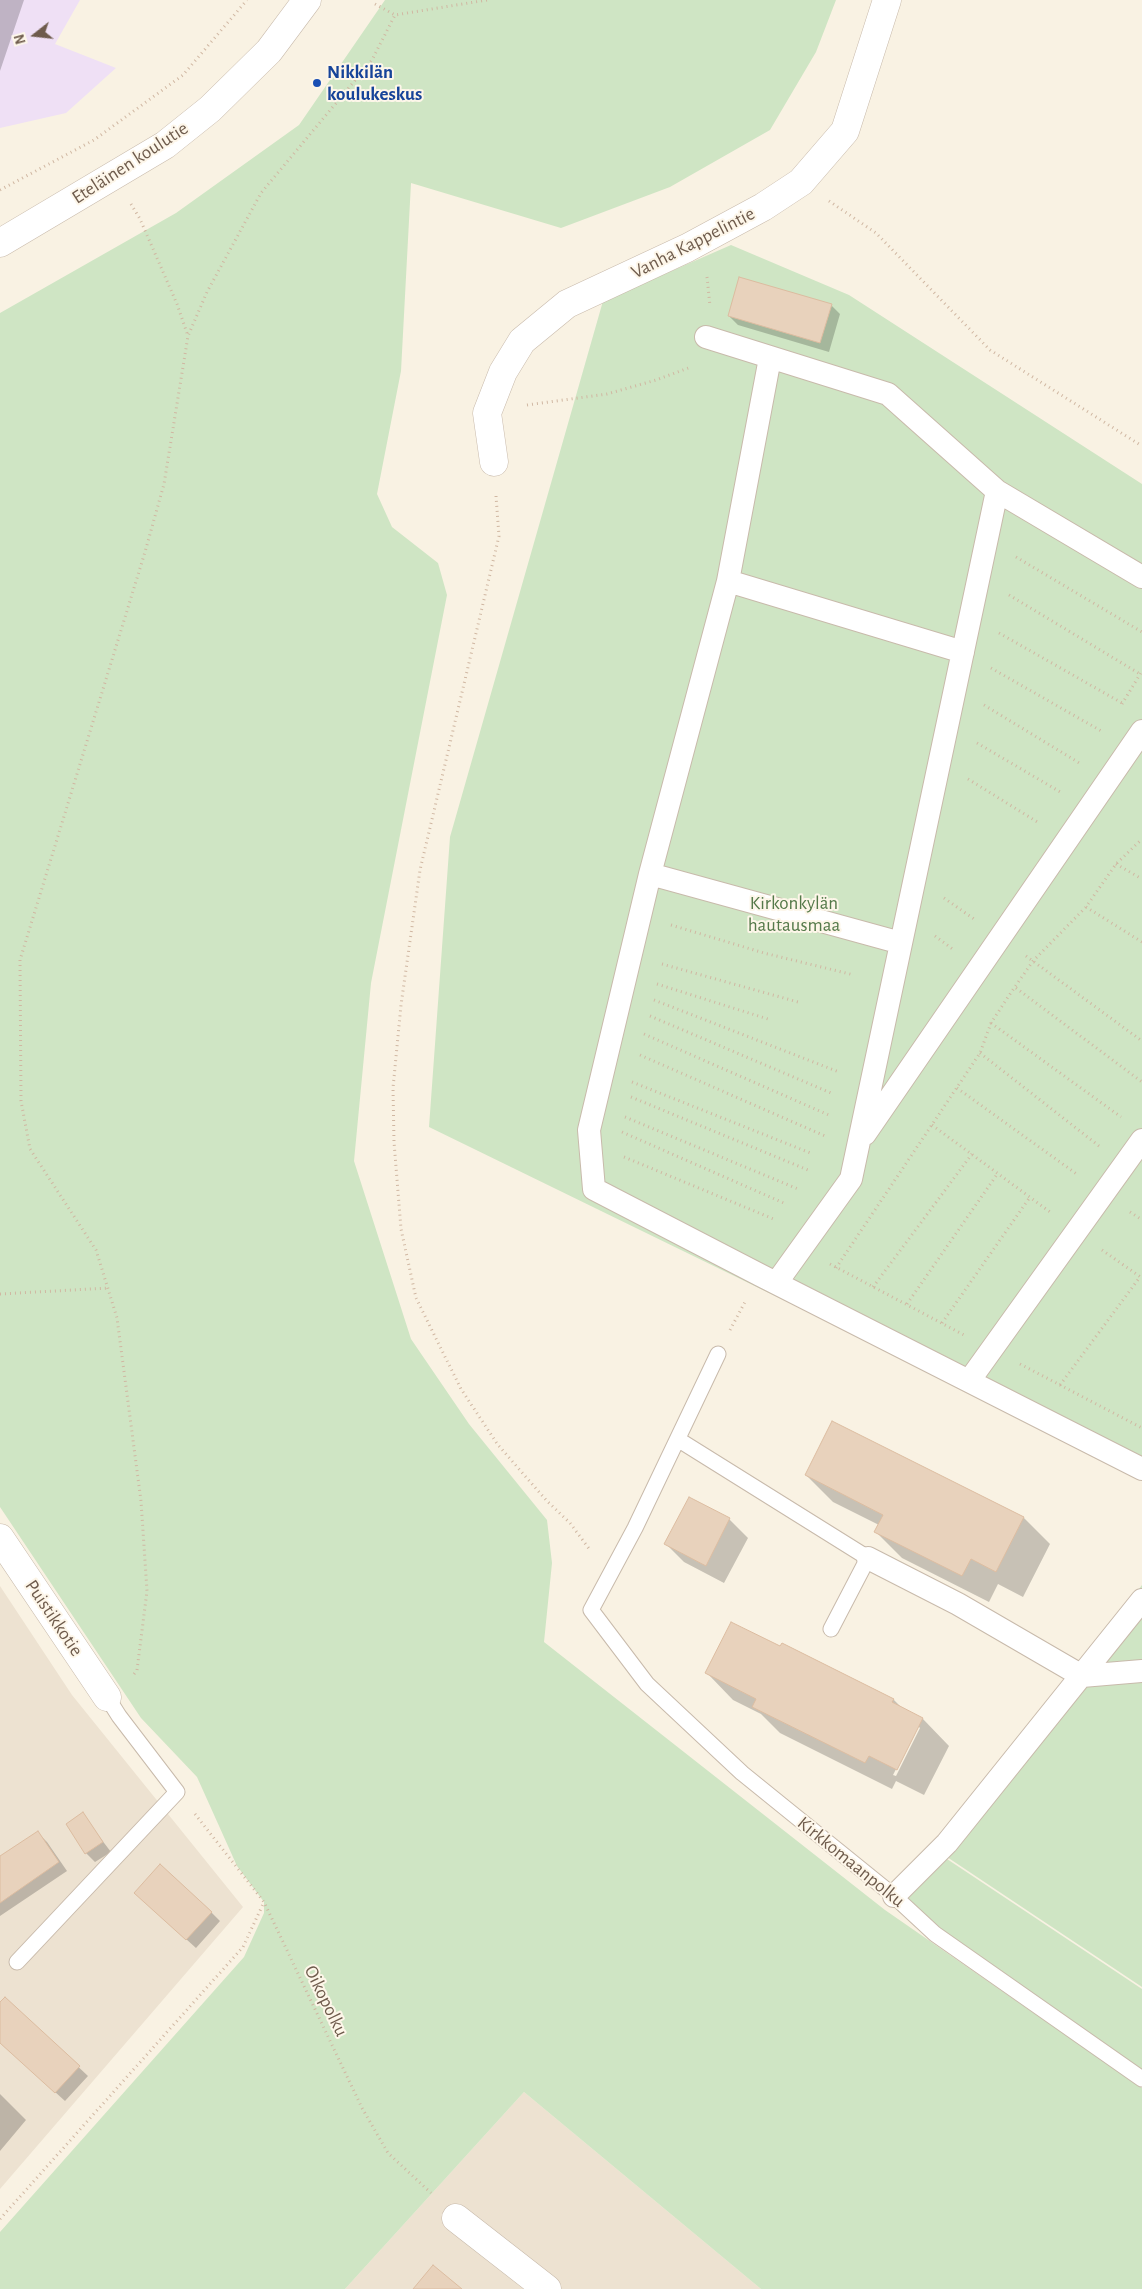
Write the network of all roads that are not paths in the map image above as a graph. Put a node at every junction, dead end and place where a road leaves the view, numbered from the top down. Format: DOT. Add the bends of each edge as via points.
graph roads {
  1 [pos="307,0"];
  2 [pos="887,0"];
  3 [pos="0,243"];
  4 [pos="706,337"];
  5 [pos="770,358"];
  6 [pos="494,462"];
  7 [pos="997,492"];
  8 [pos="1142,577"];
  9 [pos="728,581"];
  10 [pos="963,652"];
  11 [pos="1136,739"];
  12 [pos="650,874"];
  13 [pos="901,943"];
  14 [pos="1142,1140"];
  15 [pos="858,1143"];
  16 [pos="768,1279"];
  17 [pos="718,1354"];
  18 [pos="969,1381"];
  19 [pos="678,1440"];
  20 [pos="1142,1469"];
  21 [pos="0,1538"];
  22 [pos="868,1558"];
  23 [pos="1142,1600"];
  24 [pos="831,1629"];
  25 [pos="1142,1671"];
  26 [pos="1082,1676"];
  27 [pos="107,1697"];
  28 [pos="894,1896"];
  29 [pos="17,1962"];
  30 [pos="1142,2079"];
  31 [pos="456,2218"];
  32 [pos="547,2289"];
  1 -- 3 [label="street, Eteläinen koulutie" via="269,51 210,109 165,145"];
  2 -- 6 [label="street, Vanha Kappelintie" via="845,131 801,182 688,248 567,304 522,341 503,372 488,411"];
  4 -- 5 [label="street"];
  5 -- 7 [label="street" via="888,394"];
  5 -- 9 [label="street"];
  7 -- 8 [label="street"];
  7 -- 10 [label="street"];
  9 -- 10 [label="street"];
  9 -- 12 [label="street"];
  10 -- 13 [label="street"];
  11 -- 15 [label="street"];
  12 -- 13 [label="street"];
  12 -- 16 [label="street" via="589,1130 594,1189"];
  13 -- 15 [label="street"];
  14 -- 18 [label="street"];
  15 -- 16 [label="street" via="850,1179"];
  16 -- 18 [label="street"];
  17 -- 19 [label="lane"];
  18 -- 20 [label="street"];
  19 -- 22 [label="lane"];
  19 -- 28 [label="lane, Kirkkomaanpolku" via="592,1610 647,1684 742,1774"];
  21 -- 27 [label="street, Puistikkotie"];
  22 -- 24 [label="lane"];
  22 -- 26 [label="street" via="958,1604"];
  23 -- 26 [label="street"];
  25 -- 26 [label="street"];
  26 -- 28 [label="street" via="947,1843"];
  27 -- 29 [label="lane" via="177,1792"];
  28 -- 30 [label="lane, Kirkkomaanpolku" via="935,1934"];
  31 -- 32 [label="street"];
}
